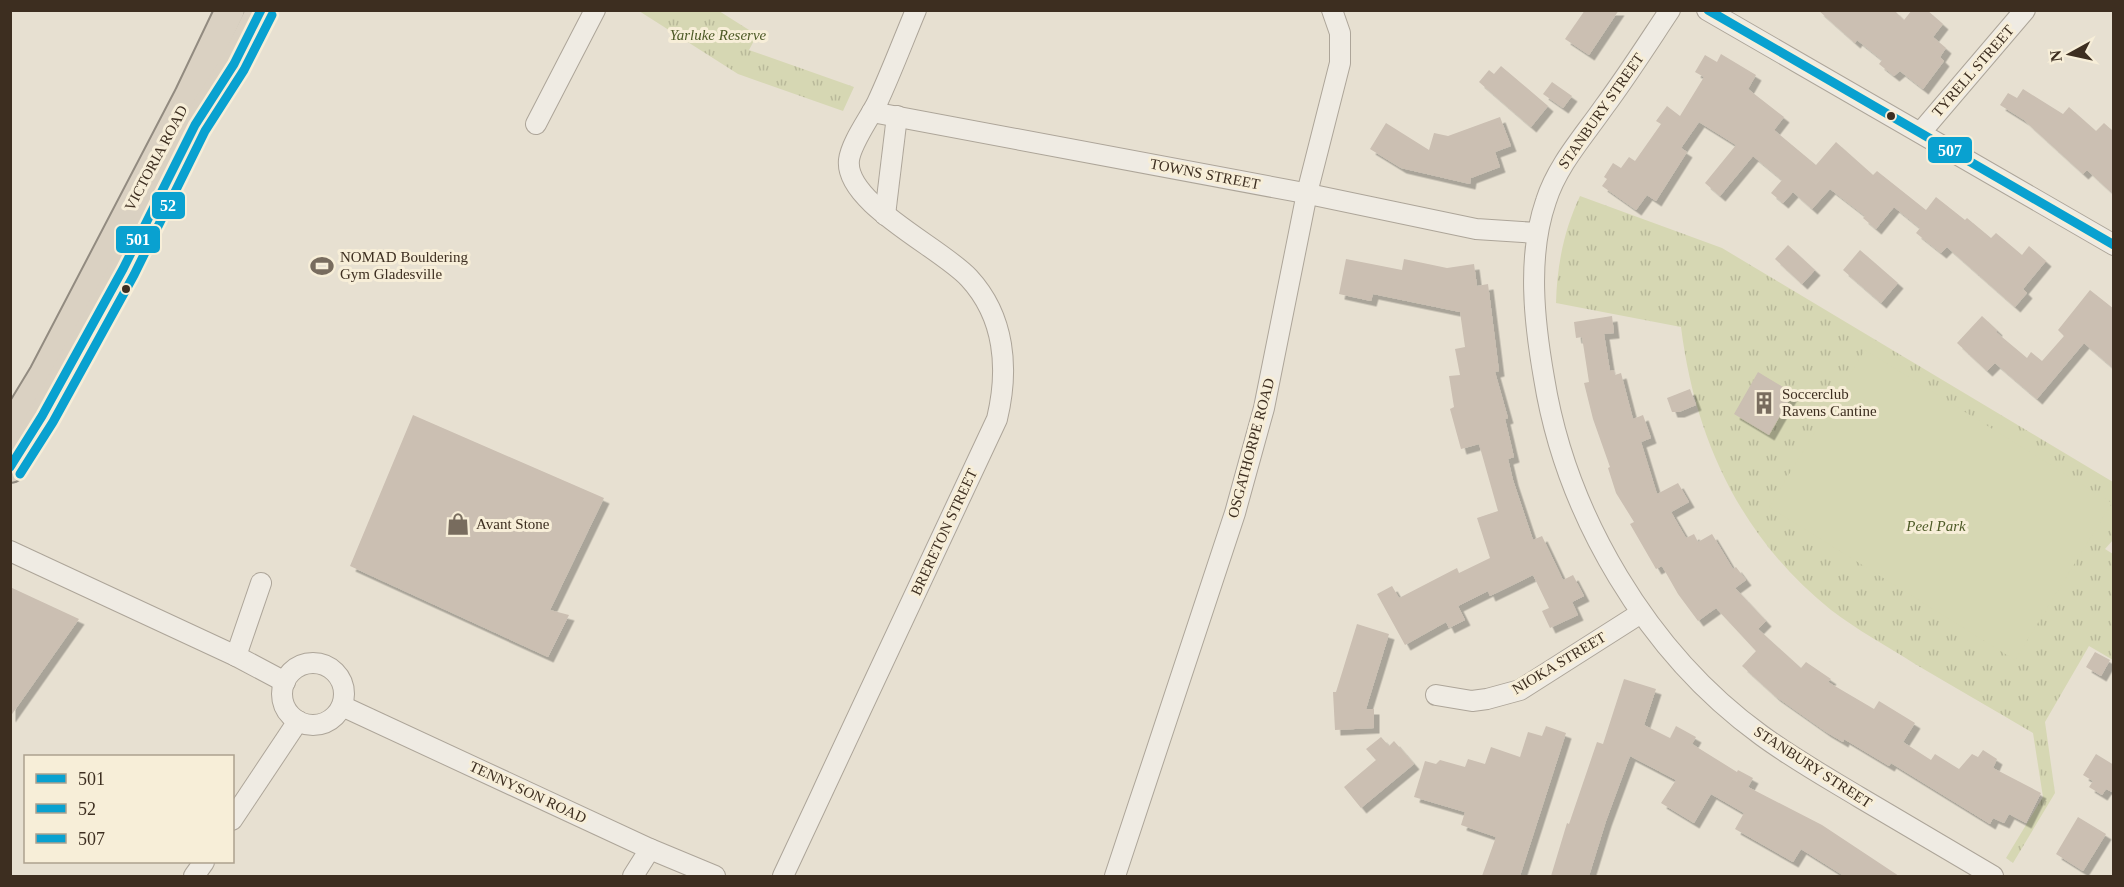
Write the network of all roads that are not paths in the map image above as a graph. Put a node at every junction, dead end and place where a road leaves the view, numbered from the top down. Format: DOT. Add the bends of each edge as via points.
graph roads {
  1 [pos="230,10"];
  2 [pos="261,10"];
  3 [pos="595,10"];
  4 [pos="916,10"];
  5 [pos="1332,10"];
  6 [pos="1670,10"];
  7 [pos="1707,10"];
  8 [pos="2025,10"];
  9 [pos="872,112"];
  10 [pos="897,116"];
  11 [pos="536,124"];
  12 [pos="1921,132"];
  13 [pos="1307,194"];
  14 [pos="885,215"];
  15 [pos="1537,233"];
  16 [pos="2114,245"];
  17 [pos="10,430"];
  18 [pos="10,468"];
  19 [pos="10,551"];
  20 [pos="261,583"];
  21 [pos="1641,613"];
  22 [pos="236,656"];
  23 [pos="285,681"];
  24 [pos="1436,695"];
  25 [pos="342,706"];
  26 [pos="298,721"];
  27 [pos="234,817"];
  28 [pos="650,849"];
  29 [pos="203,863"];
  30 [pos="194,876"];
  31 [pos="633,876"];
  32 [pos="715,876"];
  33 [pos="783,876"];
  34 [pos="1115,876"];
  35 [pos="1993,876"];
  1 -- 17 [label="highway, VICTORIA ROAD" via="44,374"];
  2 -- 18 [label="highway, VICTORIA ROAD" via="234,64 195,125 123,269"];
  3 -- 11 [label="street"];
  4 -- 9 [label="street, BRERETON STREET"];
  5 -- 13 [label="street, OSGATHORPE ROAD" via="1340,33 1340,63"];
  6 -- 15 [label="street, STANBURY STREET" via="1560,169"];
  7 -- 12 [label="street"];
  8 -- 12 [label="street, TYRELL STREET"];
  9 -- 10 [label="street, TOWNS STREET"];
  9 -- 14 [label="street, BRERETON STREET" via="851,153 849,166 856,186"];
  10 -- 13 [label="street, TOWNS STREET"];
  10 -- 14 [label="street"];
  12 -- 16 [label="street"];
  13 -- 15 [label="street, TOWNS STREET" via="1476,229"];
  13 -- 34 [label="street, OSGATHORPE ROAD" via="1264,408 1247,472"];
  14 -- 33 [label="street, BRERETON STREET" via="954,263 981,294 1001,339 1005,381 1002,401"];
  15 -- 21 [label="street, STANBURY STREET" via="1537,328 1546,395 1559,446 1600,546"];
  19 -- 22 [label="street"];
  20 -- 22 [label="street"];
  21 -- 24 [label="street, NIOKA STREET" via="1520,690 1472,701"];
  21 -- 35 [label="street, STANBURY STREET" via="1686,668 1760,734"];
  22 -- 23 [label="street"];
  23 -- 25 [label="street" via="296,668 308,663 331,669 344,689"];
  23 -- 26 [label="street" via="283,698 287,711"];
  25 -- 26 [label="street" via="330,720 317,725"];
  25 -- 28 [label="street, TENNYSON ROAD"];
  26 -- 27 [label="street"];
  28 -- 31 [label="street"];
  28 -- 32 [label="street, TENNYSON ROAD"];
  29 -- 30 [label="street"];
}
